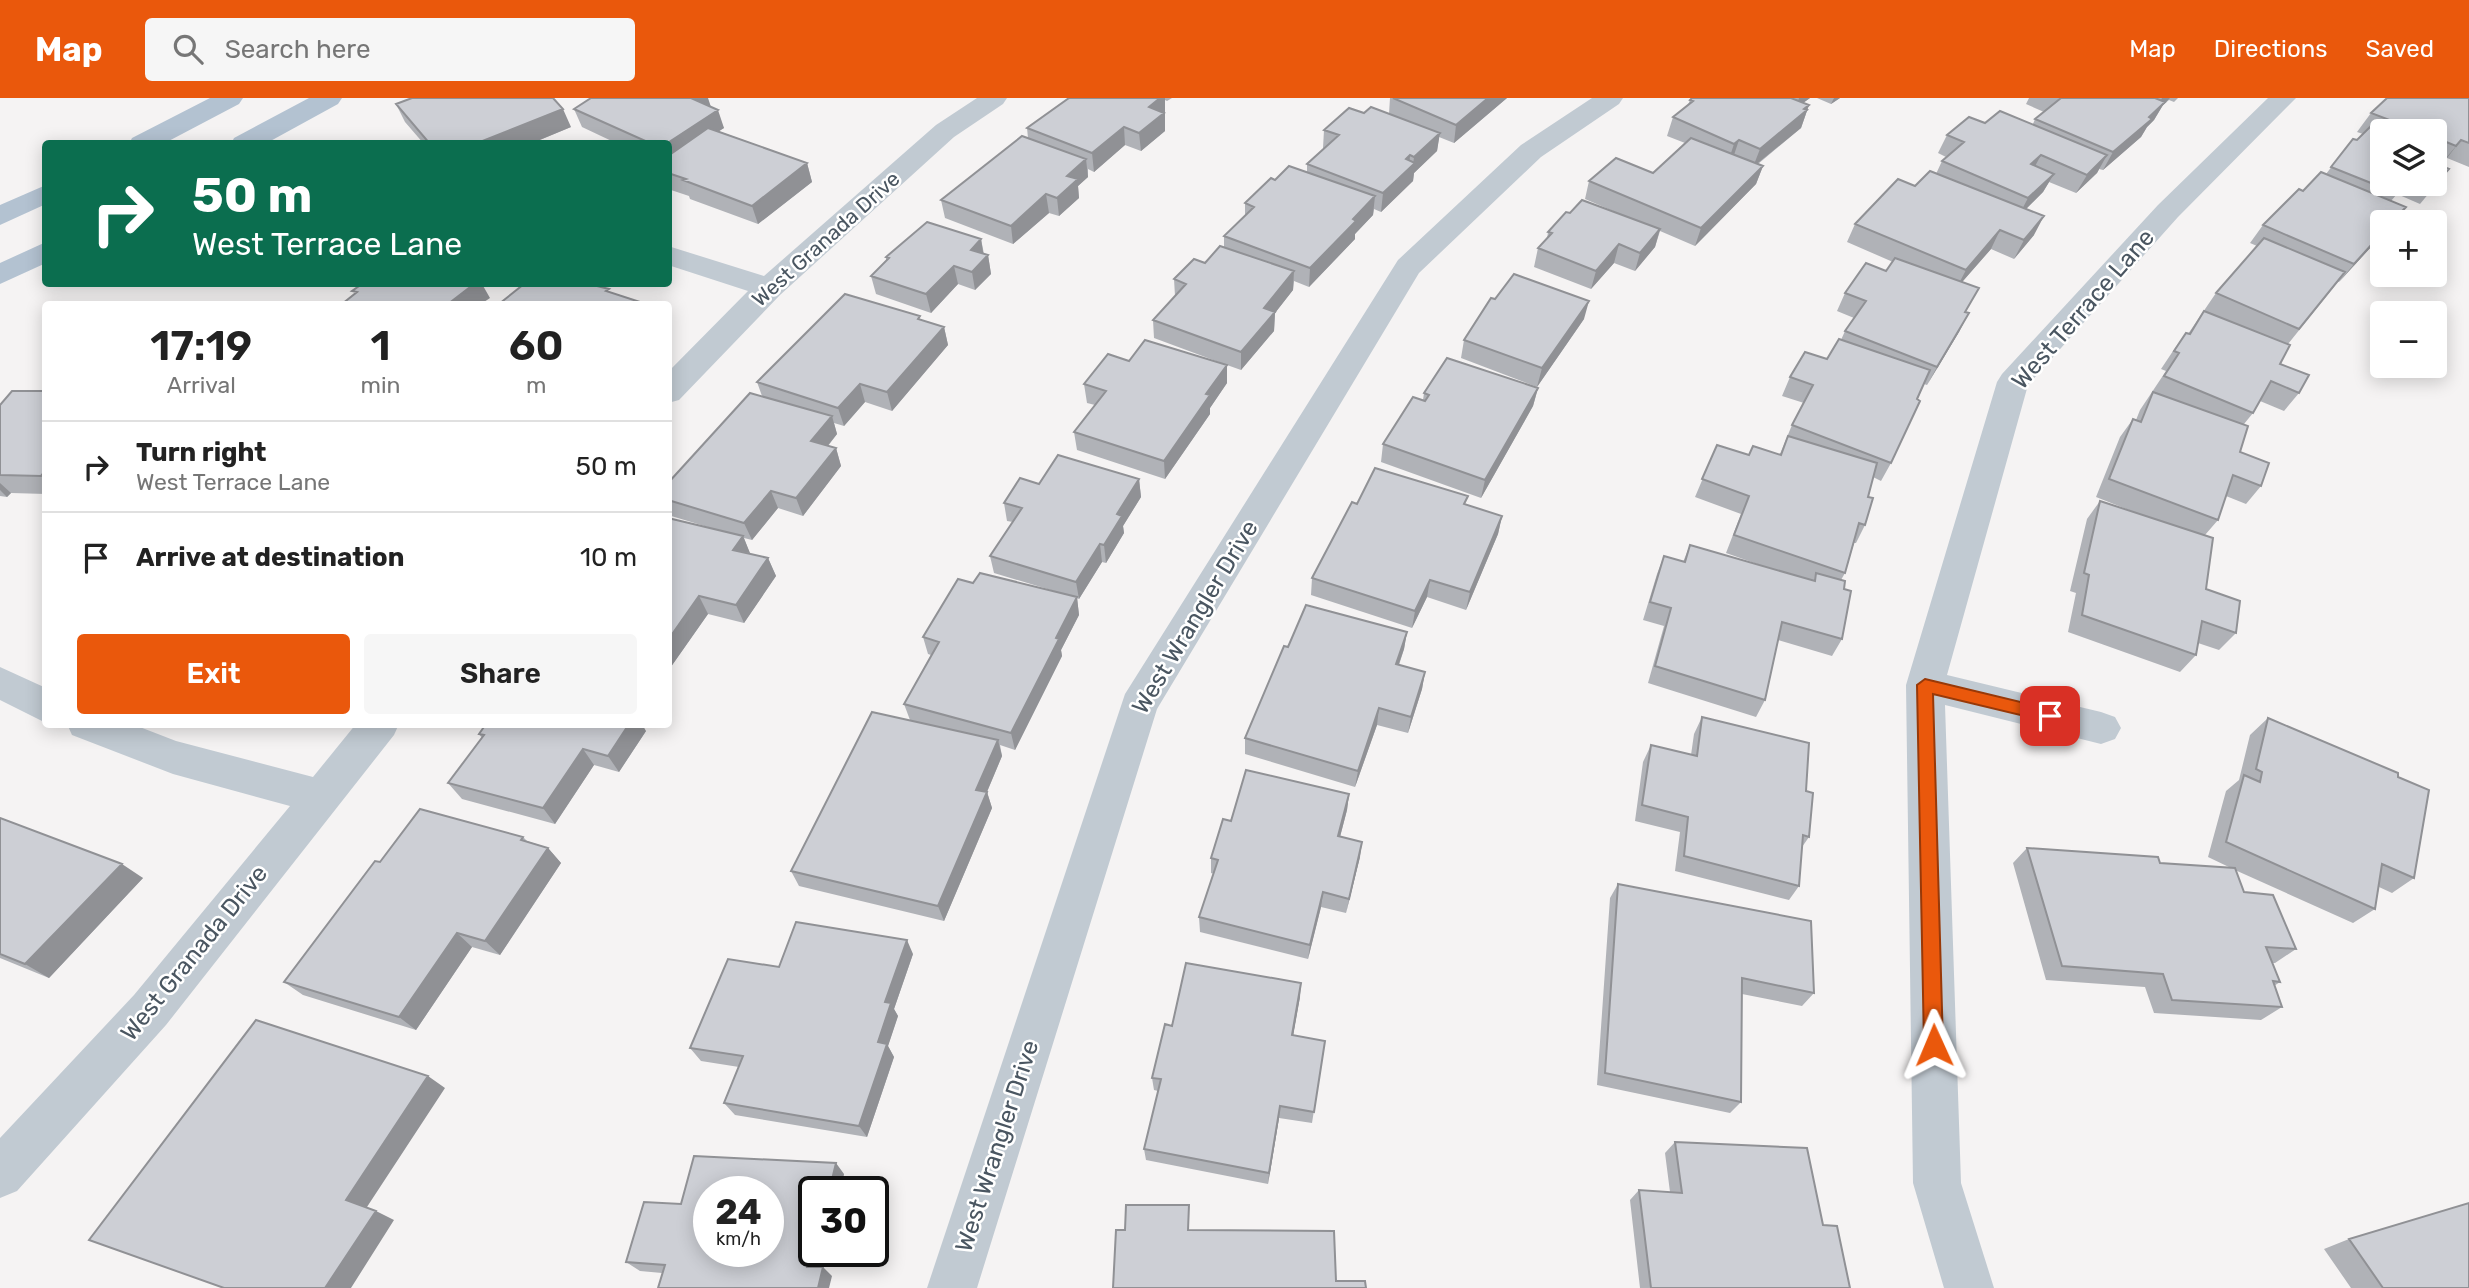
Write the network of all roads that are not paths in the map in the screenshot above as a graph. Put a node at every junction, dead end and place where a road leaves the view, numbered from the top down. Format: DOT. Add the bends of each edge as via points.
graph roads {
  1 [pos="230,98"];
  2 [pos="329,98"];
  3 [pos="993,98"];
  4 [pos="1610,98"];
  5 [pos="2283,98"];
  6 [pos="150,140"];
  7 [pos="251,140"];
  8 [pos="42,195"];
  9 [pos="0,216"];
  10 [pos="42,253"];
  11 [pos="672,256"];
  12 [pos="0,275"];
  13 [pos="769,288"];
  14 [pos="672,388"];
  15 [pos="0,682"];
  16 [pos="1925,685"];
  17 [pos="42,705"];
  18 [pos="97,728"];
  19 [pos="377,728"];
  20 [pos="2101,728"];
  21 [pos="321,797"];
  22 [pos="0,1174"];
  23 [pos="952,1288"];
  24 [pos="1969,1288"];
  1 -- 6 [label="main road"];
  2 -- 7 [label="main road"];
  3 -- 13 [label="street, West Granada Drive" via="945,131"];
  4 -- 23 [label="street, West Wrangler Drive" via="1531,151 1408,267 1139,705"];
  5 -- 16 [label="street, West Terrace Lane" via="2168,211 2013,382"];
  8 -- 9 [label="main road"];
  10 -- 12 [label="main road"];
  11 -- 13 [label="street"];
  13 -- 14 [label="street, West Granada Drive"];
  15 -- 17 [label="street"];
  16 -- 20 [label="street"];
  16 -- 24 [label="street, West Terrace Lane" via="1937,1183"];
  18 -- 21 [label="street" via="173,757"];
  19 -- 21 [label="street, West Granada Drive"];
  21 -- 22 [label="street, West Granada Drive" via="150,1010"];
}
